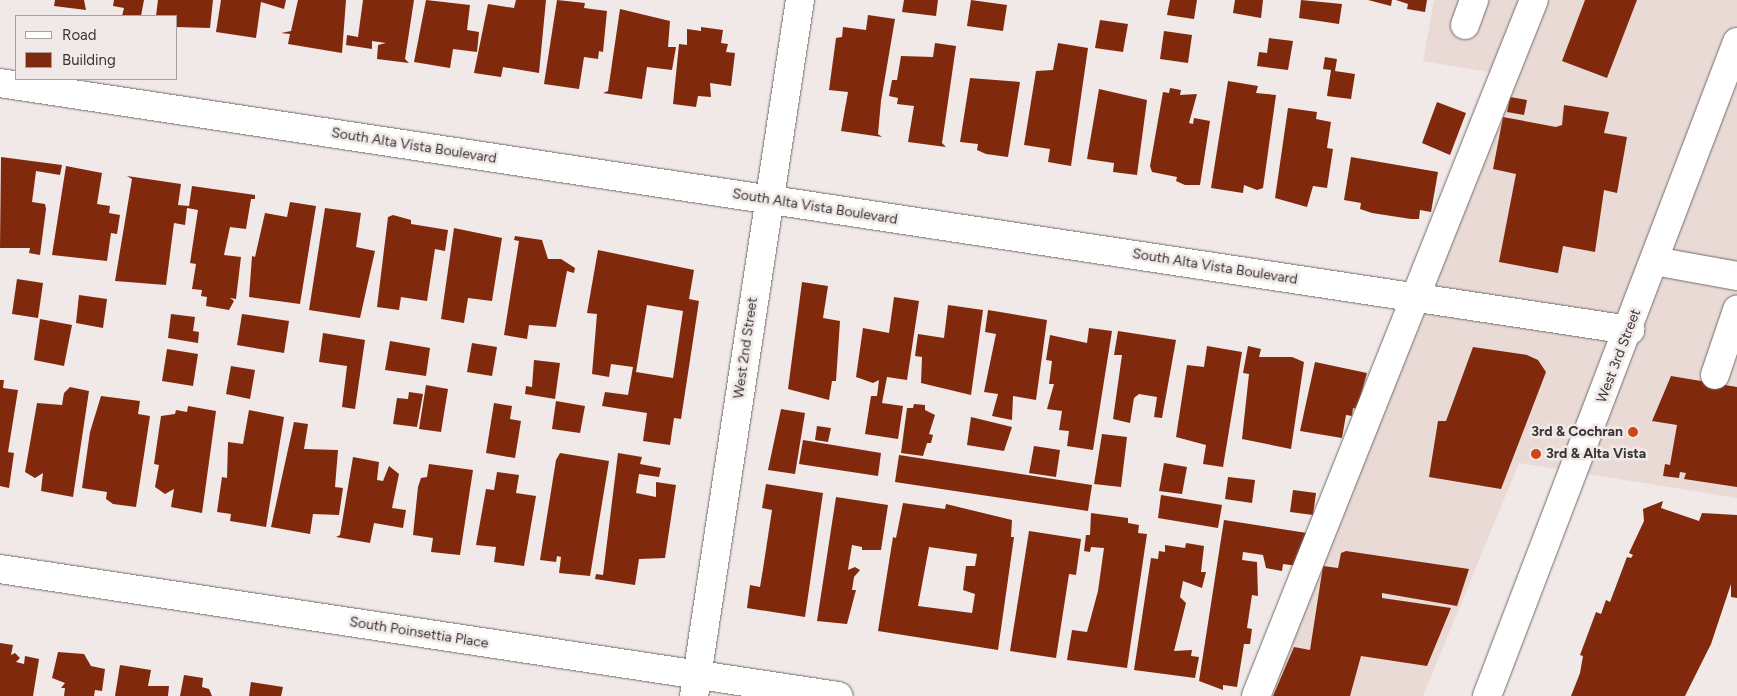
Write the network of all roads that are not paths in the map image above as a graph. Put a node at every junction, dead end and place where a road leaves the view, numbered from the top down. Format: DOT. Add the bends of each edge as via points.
graph roads {
  1 [pos="800,0"];
  2 [pos="1474,0"];
  3 [pos="1534,0"];
  4 [pos="1465,25"];
  5 [pos="1737,42"];
  6 [pos="0,84"];
  7 [pos="768,199"];
  8 [pos="1654,261"];
  9 [pos="1737,276"];
  10 [pos="1415,298"];
  11 [pos="1737,310"];
  12 [pos="1630,330"];
  13 [pos="1715,375"];
  14 [pos="0,569"];
  15 [pos="696,686"];
  16 [pos="838,696"];
  17 [pos="1256,696"];
  18 [pos="1487,696"];
  1 -- 7 [label="street, West 2nd Street"];
  2 -- 4 [label="street"];
  3 -- 10 [label="street"];
  5 -- 8 [label="street, West 3rd Street"];
  6 -- 7 [label="street, South Alta Vista Boulevard"];
  7 -- 10 [label="street, South Alta Vista Boulevard"];
  7 -- 15 [label="street, West 2nd Street"];
  8 -- 9 [label="street"];
  8 -- 12 [label="street, West 3rd Street"];
  10 -- 12 [label="street, South Alta Vista Boulevard"];
  10 -- 17 [label="street"];
  11 -- 13 [label="street"];
  12 -- 18 [label="street, West 3rd Street"];
  14 -- 15 [label="street, South Poinsettia Place"];
  15 -- 16 [label="street, South Poinsettia Place"];
}
